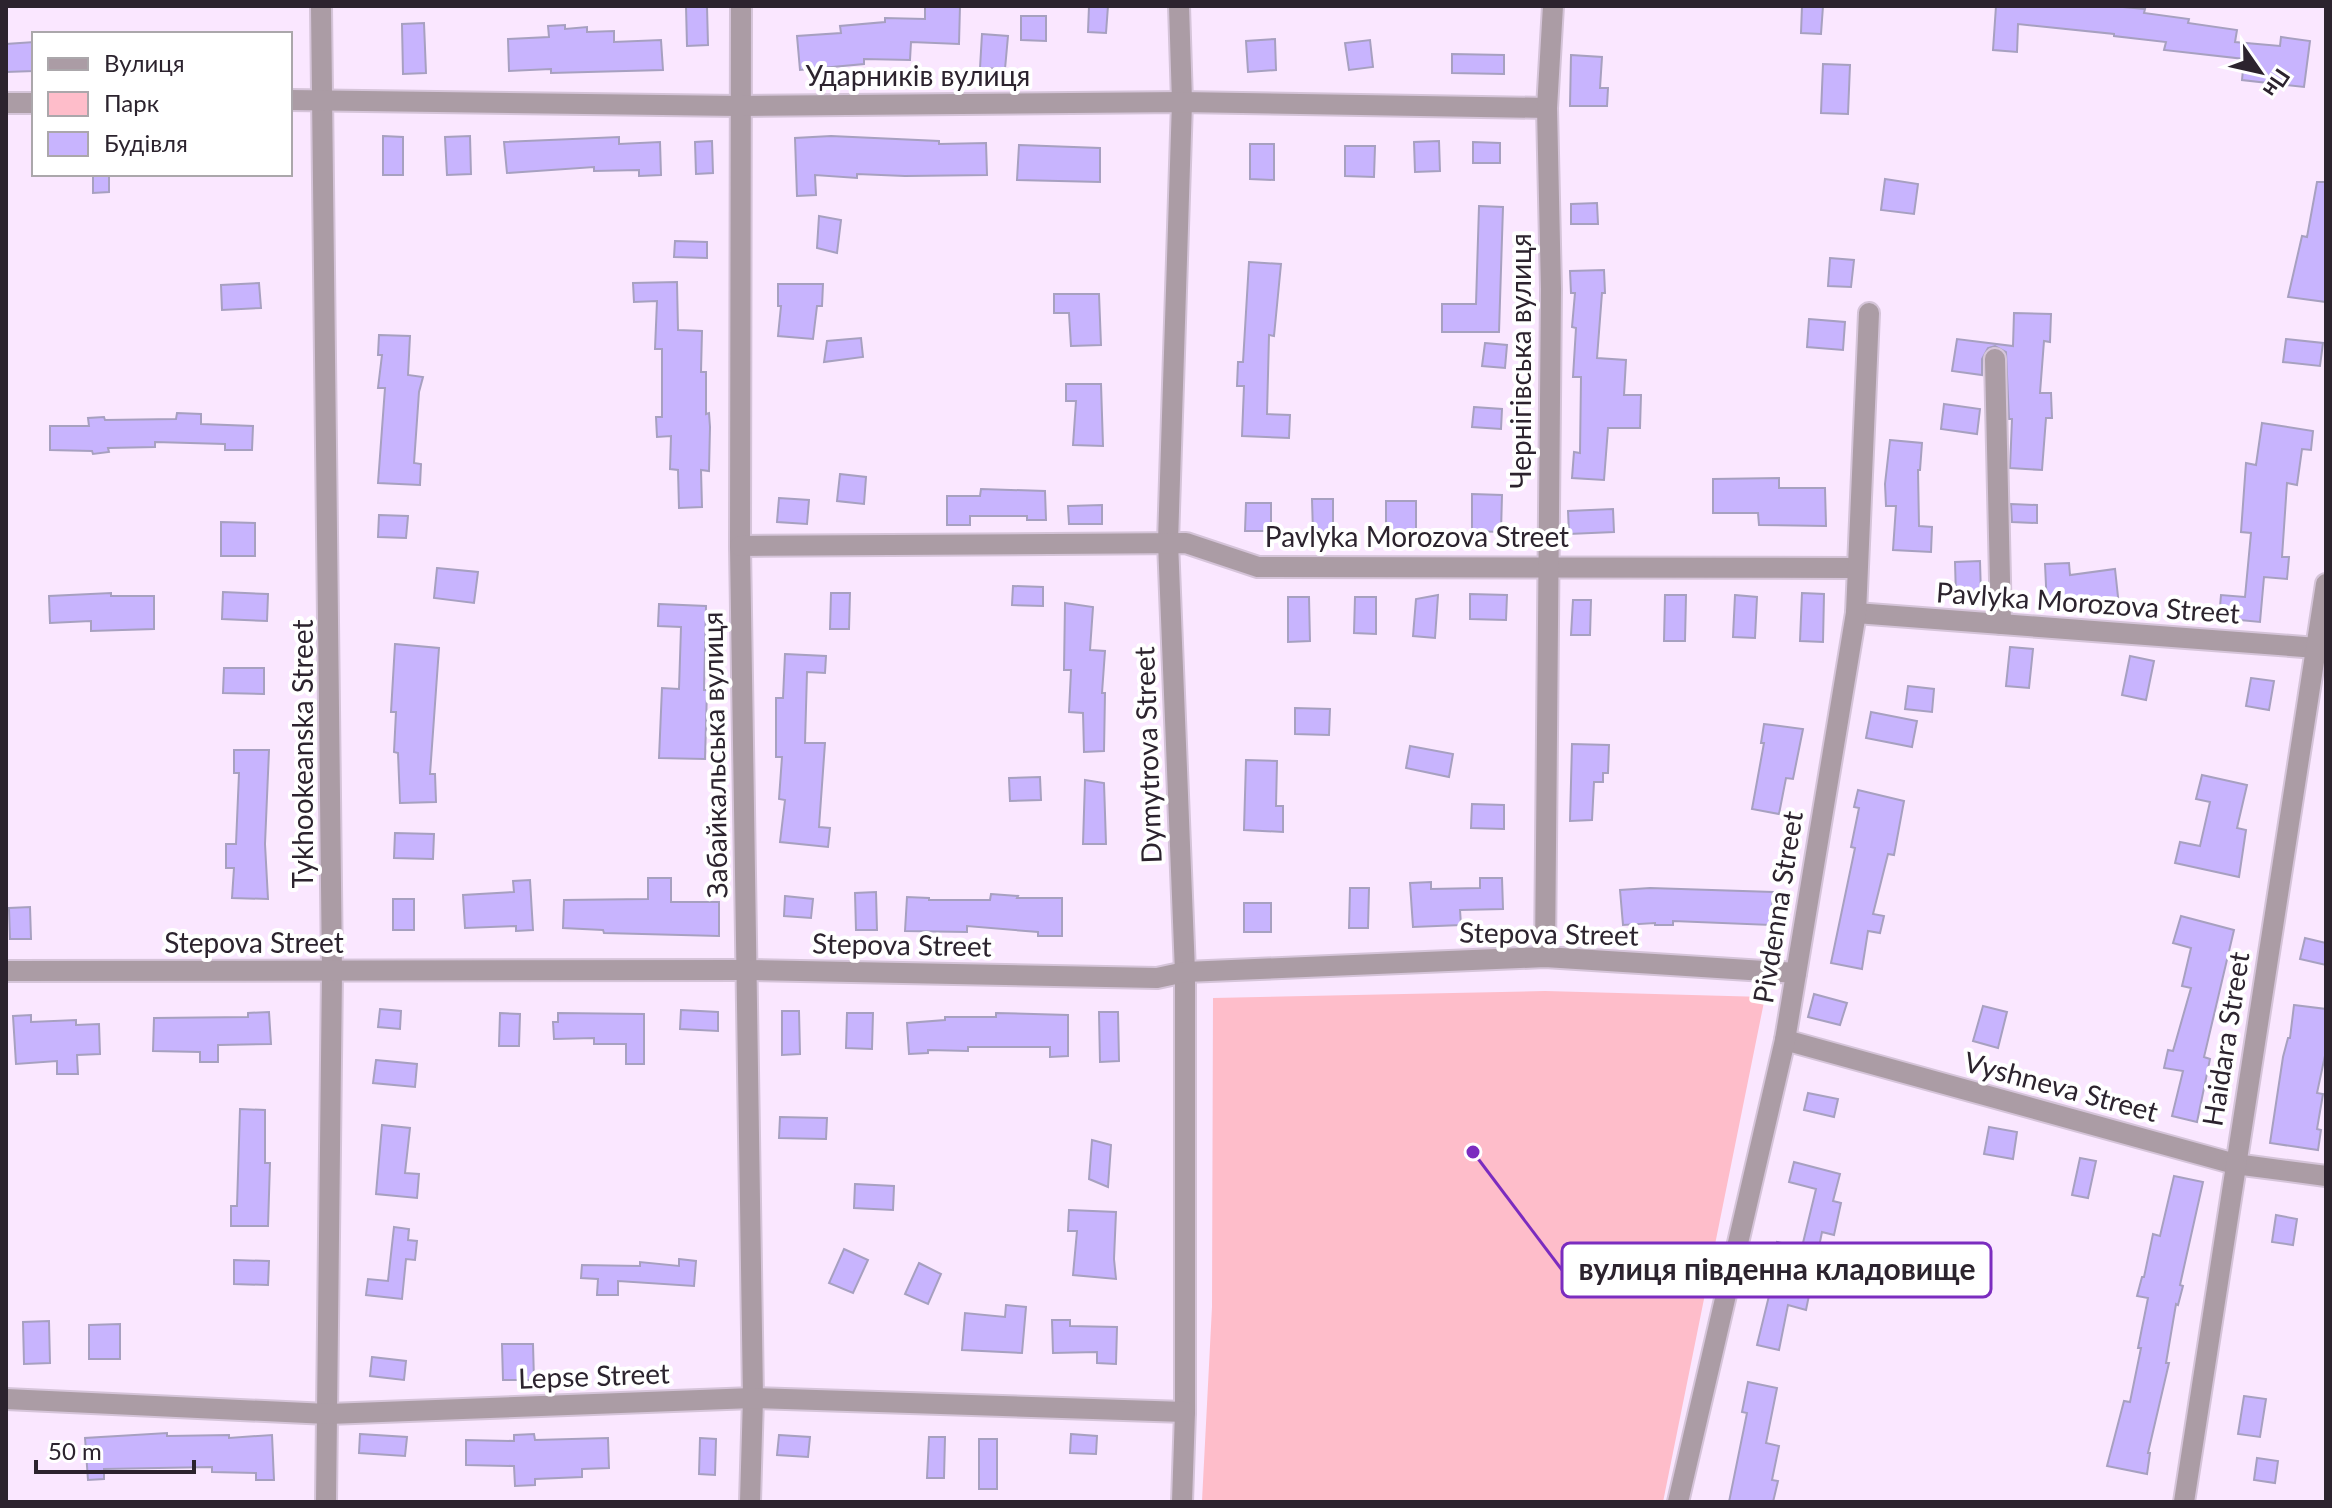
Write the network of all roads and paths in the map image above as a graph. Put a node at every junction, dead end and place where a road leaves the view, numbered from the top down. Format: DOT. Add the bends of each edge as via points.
graph roads {
  1 [pos="321,6"];
  2 [pos="741,6"];
  3 [pos="1179,6"];
  4 [pos="1553,6"];
  5 [pos="292,100"];
  6 [pos="323,100"];
  7 [pos="1182,102"];
  8 [pos="6,103"];
  9 [pos="32,103"];
  10 [pos="739,106"];
  11 [pos="1547,108"];
  12 [pos="1869,313"];
  13 [pos="1995,359"];
  14 [pos="1168,542"];
  15 [pos="740,546"];
  16 [pos="1548,566"];
  17 [pos="1857,568"];
  18 [pos="2326,584"];
  19 [pos="1856,613"];
  20 [pos="2001,624"];
  21 [pos="2317,648"];
  22 [pos="1545,957"];
  23 [pos="747,970"];
  24 [pos="6,971"];
  25 [pos="332,972"];
  26 [pos="1185,972"];
  27 [pos="1796,973"];
  28 [pos="1785,1040"];
  29 [pos="2235,1164"];
  30 [pos="2326,1176"];
  31 [pos="753,1398"];
  32 [pos="6,1399"];
  33 [pos="1185,1412"];
  34 [pos="328,1414"];
  35 [pos="326,1502"];
  36 [pos="750,1502"];
  37 [pos="1182,1502"];
  38 [pos="1678,1502"];
  39 [pos="2184,1502"];
  1 -- 6 [label="street, Tykhookeanska Street"];
  2 -- 10 [label="street, Забайкальська вулиця"];
  3 -- 7 [label="street, Dymytrova Street"];
  4 -- 11 [label="street, Чернігівська вулиця"];
  5 -- 6 [label="street, Ударників вулиця"];
  6 -- 10 [label="street, Ударників вулиця"];
  6 -- 25 [label="street, Tykhookeanska Street"];
  7 -- 10 [label="street, Ударників вулиця"];
  7 -- 11 [label="street, Ударників вулиця"];
  7 -- 14 [label="street, Dymytrova Street"];
  8 -- 9 [label="street"];
  10 -- 15 [label="street, Забайкальська вулиця"];
  11 -- 16 [label="street, Чернігівська вулиця"];
  12 -- 17 [label="street, Pivdenna Street"];
  13 -- 20 [label="street"];
  14 -- 15 [label="street, Pavlyka Morozova Street"];
  14 -- 16 [label="street, Pavlyka Morozova Street" via="1258,567"];
  14 -- 26 [label="street, Dymytrova Street"];
  15 -- 23 [label="street, Забайкальська вулиця"];
  16 -- 17 [label="street, Pavlyka Morozova Street"];
  16 -- 22 [label="street, Чернігівська вулиця"];
  17 -- 19 [label="street, Pivdenna Street"];
  18 -- 21 [label="street, Haidara Street"];
  19 -- 20 [label="street, Pavlyka Morozova Street"];
  19 -- 27 [label="street, Pivdenna Street"];
  20 -- 21 [label="street, Pavlyka Morozova Street"];
  21 -- 29 [label="street, Haidara Street"];
  22 -- 26 [label="street, Stepova Street"];
  22 -- 27 [label="street, Stepova Street"];
  23 -- 25 [label="street, Stepova Street"];
  23 -- 26 [label="street, Stepova Street" via="1157,978"];
  23 -- 31 [label="street, Забайкальська вулиця"];
  24 -- 25 [label="street, Stepova Street"];
  25 -- 34 [label="street, Tykhookeanska Street"];
  26 -- 33 [label="street, Dymytrova Street"];
  27 -- 28 [label="street, Pivdenna Street"];
  28 -- 29 [label="street, Vyshneva Street"];
  28 -- 38 [label="street, Pivdenna Street"];
  29 -- 30 [label="street, Vyshneva Street"];
  29 -- 39 [label="street, Haidara Street"];
  31 -- 33 [label="street, Lepse Street"];
  31 -- 34 [label="street, Lepse Street"];
  31 -- 36 [label="street, Забайкальська вулиця"];
  32 -- 34 [label="street, Lepse Street"];
  33 -- 37 [label="street, Dymytrova Street"];
  34 -- 35 [label="street, Tykhookeanska Street"];
}
